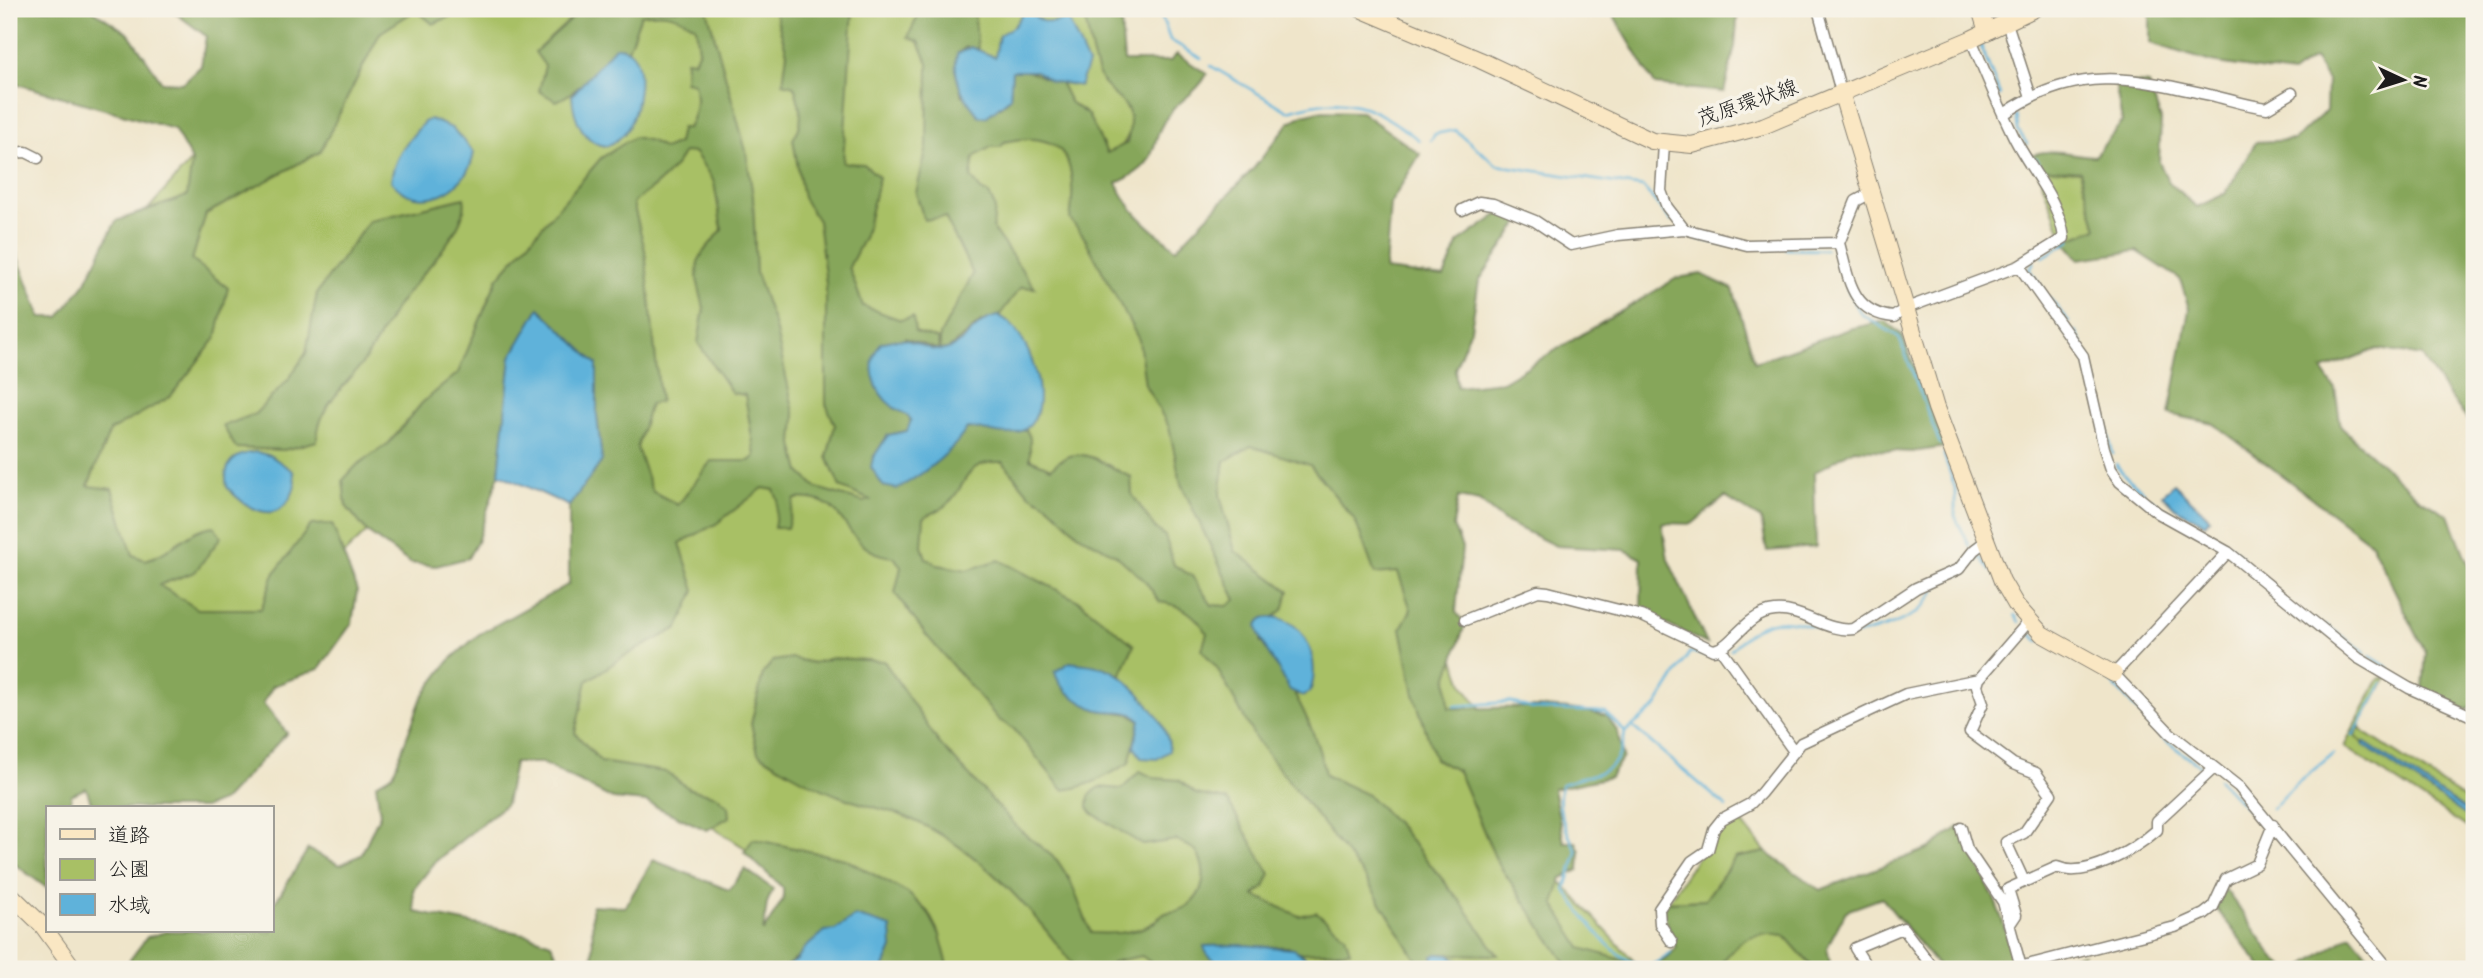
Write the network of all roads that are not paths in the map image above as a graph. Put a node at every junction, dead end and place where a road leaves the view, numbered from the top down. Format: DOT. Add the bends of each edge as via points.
graph roads {
  1 [pos="1360,9"];
  2 [pos="1818,9"];
  3 [pos="1980,9"];
  4 [pos="2034,9"];
  5 [pos="2007,23"];
  6 [pos="1987,32"];
  7 [pos="1971,39"];
  8 [pos="1841,92"];
  9 [pos="2292,93"];
  10 [pos="2031,97"];
  11 [pos="2004,114"];
  12 [pos="1664,144"];
  13 [pos="9,153"];
  14 [pos="38,158"];
  15 [pos="1871,193"];
  16 [pos="1462,210"];
  17 [pos="1684,229"];
  18 [pos="1839,243"];
  19 [pos="2020,267"];
  20 [pos="1904,309"];
  21 [pos="1986,541"];
  22 [pos="2228,552"];
  23 [pos="1465,620"];
  24 [pos="2029,621"];
  25 [pos="1721,649"];
  26 [pos="2114,674"];
  27 [pos="1979,679"];
  28 [pos="2474,717"];
  29 [pos="1793,750"];
  30 [pos="2214,768"];
  31 [pos="2273,825"];
  32 [pos="1961,828"];
  33 [pos="2024,881"];
  34 [pos="9,893"];
  35 [pos="2010,924"];
  36 [pos="46,930"];
  37 [pos="47,932"];
  38 [pos="1672,942"];
  39 [pos="2016,968"];
  40 [pos="74,969"];
  41 [pos="1868,969"];
  42 [pos="1934,969"];
  43 [pos="2389,969"];
  1 -- 12 [label="main road, 茂原環状線"];
  2 -- 8 [label="street"];
  3 -- 6 [label="main road"];
  4 -- 5 [label="main road, 茂原環状線"];
  5 -- 6 [label="main road, 茂原環状線"];
  5 -- 10 [label="street"];
  6 -- 7 [label="main road, 茂原環状線"];
  7 -- 8 [label="main road, 茂原環状線"];
  7 -- 11 [label="street"];
  8 -- 12 [label="main road, 茂原環状線" via="1763,126 1712,142"];
  8 -- 15 [label="main road"];
  9 -- 10 [label="street" via="2267,108 2130,78 2100,78"];
  10 -- 11 [label="street"];
  11 -- 19 [label="street" via="2056,209 2064,238"];
  12 -- 17 [label="street" via="1661,191"];
  13 -- 14 [label="street" via="26,152"];
  15 -- 18 [label="street" via="1856,201"];
  15 -- 20 [label="main road"];
  16 -- 17 [label="street" via="1479,202 1493,204 1535,221 1570,245"];
  17 -- 18 [label="street" via="1747,246"];
  18 -- 20 [label="street" via="1851,286 1869,312 1894,317"];
  19 -- 20 [label="street"];
  19 -- 22 [label="street" via="2083,356 2104,448 2120,482 2158,513"];
  20 -- 21 [label="main road" via="1956,468"];
  21 -- 24 [label="main road" via="2002,581"];
  21 -- 25 [label="street" via="1959,569 1916,588 1854,629 1778,610 1751,619"];
  22 -- 26 [label="street"];
  22 -- 28 [label="street" via="2358,658 2409,688"];
  23 -- 25 [label="street" via="1538,591 1548,592 1642,616 1693,642"];
  24 -- 26 [label="main road" via="2042,634"];
  24 -- 27 [label="street"];
  25 -- 29 [label="street"];
  26 -- 30 [label="street" via="2170,733"];
  27 -- 29 [label="street" via="1906,694 1811,737"];
  27 -- 33 [label="street" via="1983,703 1970,732 2013,764 2036,773 2051,794 2024,833 2006,842"];
  29 -- 38 [label="street" via="1750,804 1722,819 1708,850 1692,861 1659,909 1660,924"];
  30 -- 31 [label="street" via="2239,787"];
  30 -- 33 [label="street" via="2157,821 2157,830 2137,847 2110,861 2068,872 2057,867"];
  31 -- 39 [label="street" via="2257,863 2226,878 2213,907 2204,914 2175,927"];
  31 -- 43 [label="street"];
  32 -- 35 [label="street" via="1967,849 2003,902"];
  33 -- 35 [label="street" via="2008,889 2016,915"];
  34 -- 36 [label="main road"];
  35 -- 39 [label="street"];
  37 -- 40 [label="main road"];
  41 -- 42 [label="street" via="1855,948 1903,928"];
}
